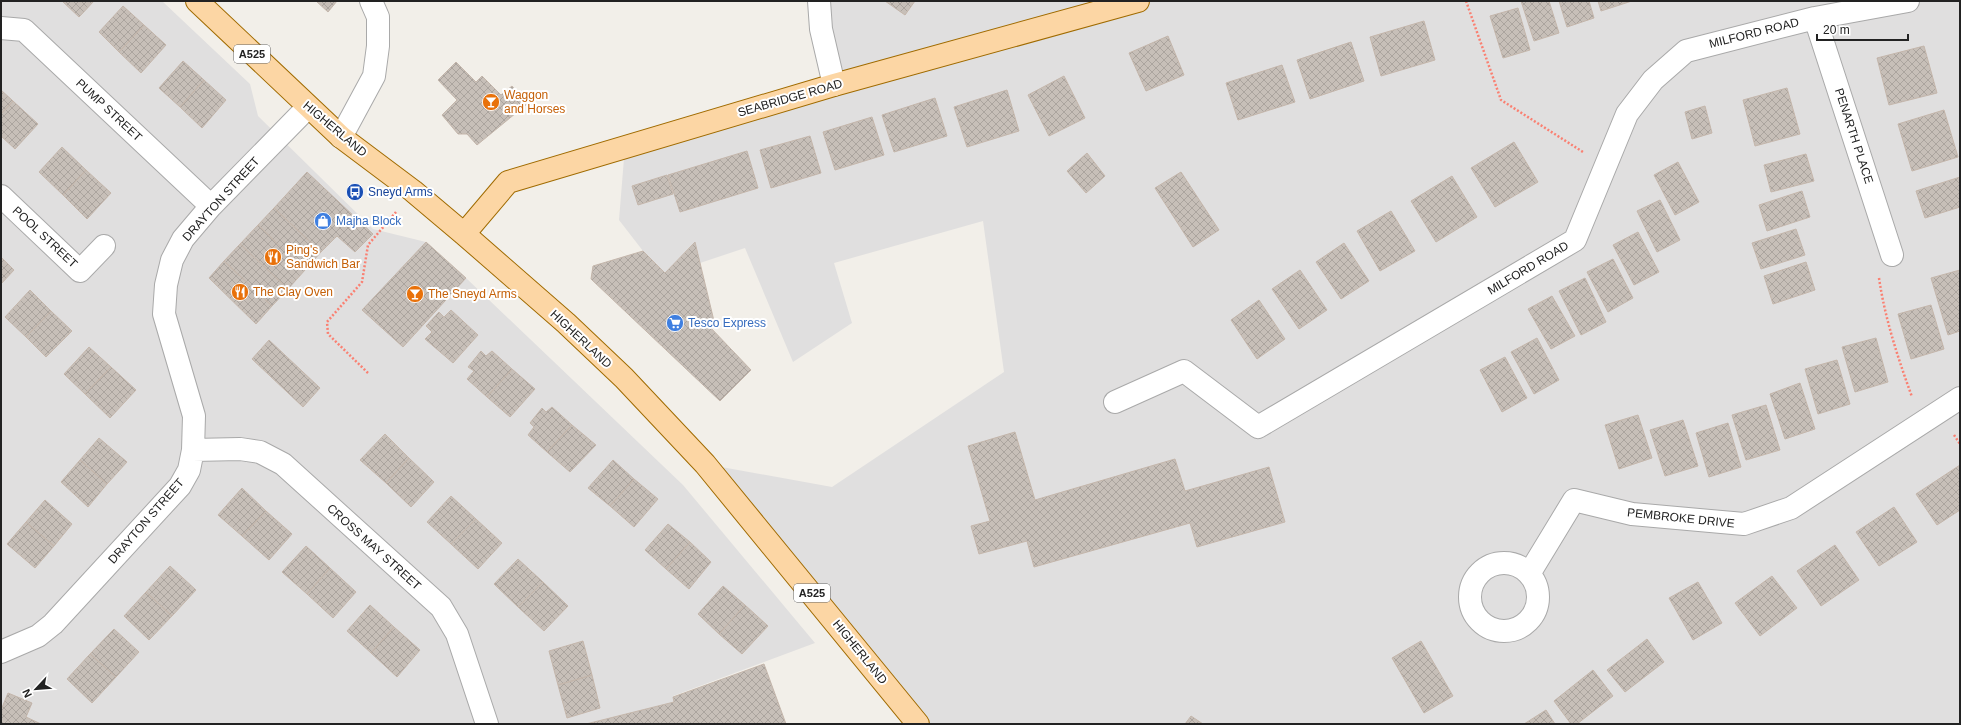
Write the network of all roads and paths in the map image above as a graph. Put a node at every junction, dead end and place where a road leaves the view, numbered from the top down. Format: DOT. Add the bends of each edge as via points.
graph roads {
  1 [pos="197,1"];
  2 [pos="371,1"];
  3 [pos="819,1"];
  4 [pos="1138,1"];
  5 [pos="1466,1"];
  6 [pos="1908,1"];
  7 [pos="1815,18"];
  8 [pos="1,28"];
  9 [pos="834,85"];
  10 [pos="308,107"];
  11 [pos="341,137"];
  12 [pos="1606,166"];
  13 [pos="414,192"];
  14 [pos="1,196"];
  15 [pos="212,206"];
  16 [pos="464,234"];
  17 [pos="104,246"];
  18 [pos="1892,255"];
  19 [pos="1879,273"];
  20 [pos="368,372"];
  21 [pos="1960,398"];
  22 [pos="1115,402"];
  23 [pos="1921,424"];
  24 [pos="193,450"];
  25 [pos="1529,574"];
  26 [pos="1,652"];
  27 [pos="487,724"];
  28 [pos="918,724"];
  1 -- 10 [label="main road, HIGHERLAND / A525"];
  2 -- 11 [label="street" via="378,16 374,76"];
  3 -- 9 [label="street" via="821,29"];
  4 -- 9 [label="main road, SEABRIDGE ROAD"];
  5 -- 12 [label="path" via="1501,100"];
  6 -- 7 [label="street, MILFORD ROAD"];
  7 -- 12 [label="street, MILFORD ROAD" via="1686,51 1653,80 1627,114"];
  7 -- 18 [label="street, PENARTH PLACE"];
  8 -- 15 [label="street, PUMP STREET" via="24,30"];
  9 -- 16 [label="main road, SEABRIDGE ROAD" via="508,182"];
  10 -- 11 [label="main road, HIGHERLAND / A525"];
  10 -- 15 [label="street, DRAYTON STREET"];
  11 -- 13 [label="main road, HIGHERLAND / A525"];
  12 -- 22 [label="street, MILFORD ROAD" via="1575,240 1258,427 1184,371"];
  13 -- 16 [label="main road, HIGHERLAND / A525"];
  13 -- 20 [label="path" via="368,245 362,282 327,322 328,334"];
  14 -- 17 [label="street, POOL STREET" via="80,271"];
  15 -- 24 [label="street, DRAYTON STREET" via="183,239 172,260 166,285 164,314 194,416"];
  16 -- 28 [label="main road, HIGHERLAND / A525" via="566,323 705,464"];
  19 -- 23 [label="path" via="1882,299"];
  21 -- 23 [label="street, PEMBROKE DRIVE"];
  23 -- 25 [label="street, PEMBROKE DRIVE" via="1790,508 1744,524 1632,514 1574,500"];
  24 -- 26 [label="street, DRAYTON STREET" via="189,470 180,486 53,624 38,636"];
  24 -- 27 [label="street, CROSS MAY STREET" via="240,449 260,452 283,464 441,607 457,634"];
}
